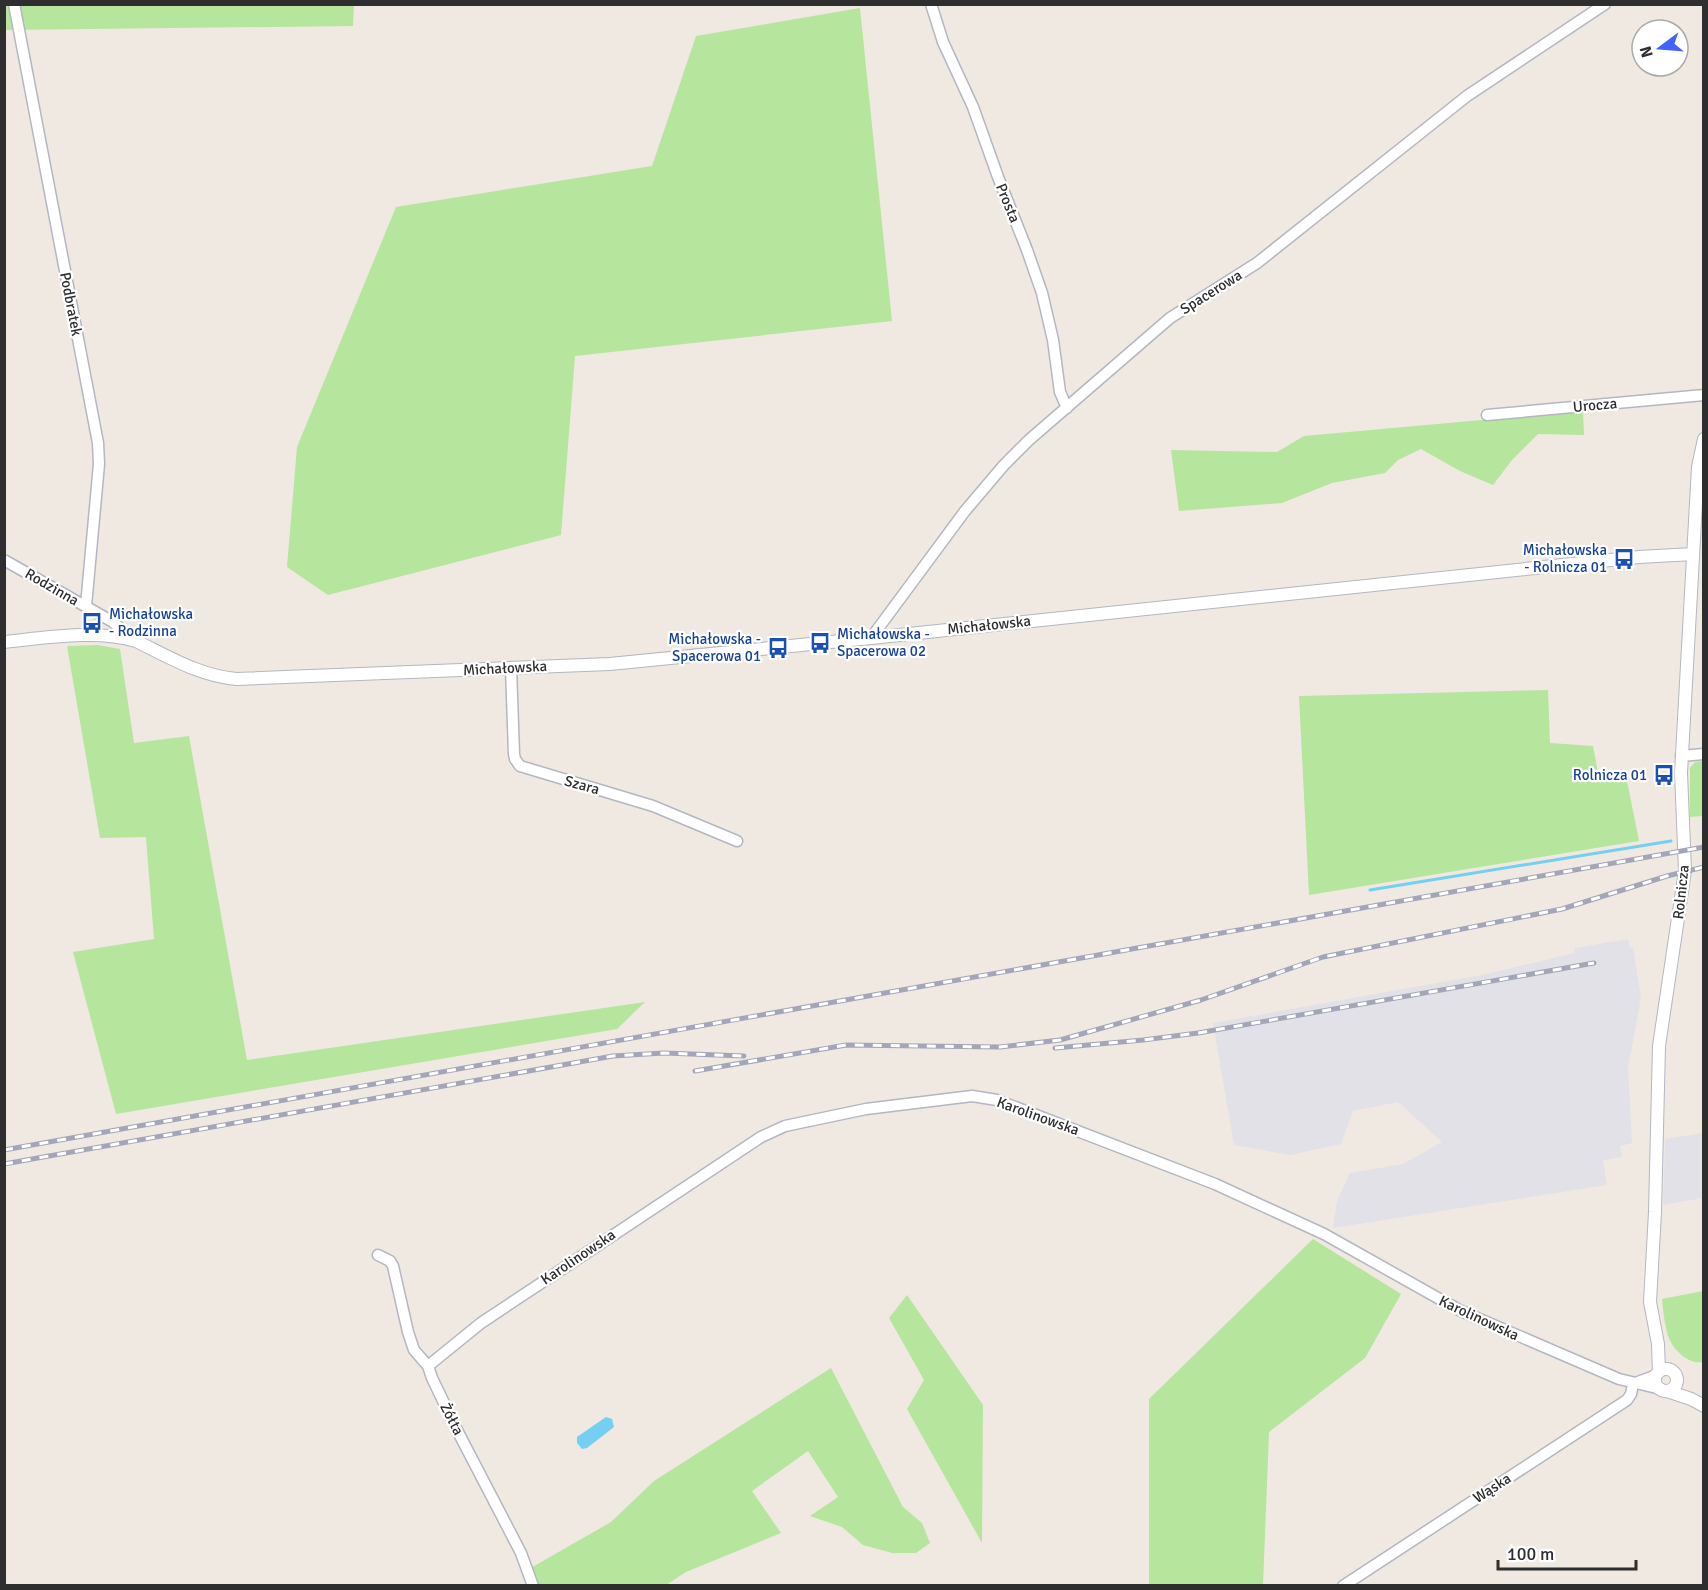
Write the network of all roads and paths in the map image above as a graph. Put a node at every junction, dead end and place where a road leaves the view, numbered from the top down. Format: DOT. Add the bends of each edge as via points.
graph roads {
  1 [pos="14,4"];
  2 [pos="931,4"];
  3 [pos="1605,4"];
  4 [pos="1704,395"];
  5 [pos="1067,408"];
  6 [pos="1487,415"];
  7 [pos="1704,439"];
  8 [pos="1700,487"];
  9 [pos="1693,554"];
  10 [pos="4,560"];
  11 [pos="86,606"];
  12 [pos="125,638"];
  13 [pos="871,638"];
  14 [pos="4,642"];
  15 [pos="511,668"];
  16 [pos="1704,754"];
  17 [pos="1682,756"];
  18 [pos="737,841"];
  19 [pos="378,1255"];
  20 [pos="428,1366"];
  21 [pos="1666,1374"];
  22 [pos="1633,1384"];
  23 [pos="1664,1390"];
  24 [pos="1691,1399"];
  25 [pos="1704,1406"];
  26 [pos="533,1586"];
  27 [pos="1343,1586"];
  1 -- 11 [label="street, Podbratek" via="98,443"];
  2 -- 5 [label="street, Prosta" via="1042,293"];
  3 -- 5 [label="street, Spacerowa" via="1467,96 1257,263 1170,318"];
  4 -- 6 [label="street, Urocza"];
  5 -- 13 [label="street, Spacerowa" via="1023,447 965,511"];
  7 -- 8 [label="street, Rolnicza" via="1698,466"];
  8 -- 9 [label="street, Rolnicza"];
  9 -- 13 [label="street, Michałowska"];
  9 -- 17 [label="street, Rolnicza"];
  10 -- 11 [label="street, Rodzinna"];
  11 -- 12 [label="street, Rodzinna" via="113,622"];
  12 -- 14 [label="street, Michałowska" via="59,637"];
  12 -- 15 [label="street, Michałowska" via="199,671 237,679"];
  13 -- 15 [label="street, Michałowska" via="610,664"];
  15 -- 18 [label="street, Szara" via="514,754 520,766 653,807"];
  16 -- 17 [label="street"];
  17 -- 21 [label="street, Rolnicza" via="1685,871 1659,1046 1650,1302"];
  19 -- 20 [label="street, Żółta" via="393,1266 414,1350"];
  20 -- 22 [label="street, Karolinowska" via="498,1311 761,1137 785,1126 866,1109 972,1096 997,1100 1215,1184 1324,1234 1461,1311"];
  20 -- 26 [label="street, Żółta" via="521,1553"];
  21 -- 22 [label="street"];
  21 -- 23 [label="street, Rolnicza" via="1655,1381"];
  21 -- 23 [label="street" via="1675,1385"];
  21 -- 24 [label="street, Karolinowska"];
  22 -- 23 [label="street, Karolinowska"];
  22 -- 27 [label="street, Wąska" via="1627,1400"];
  23 -- 24 [label="street, Karolinowska"];
  24 -- 25 [label="street, Karolinowska"];
}
